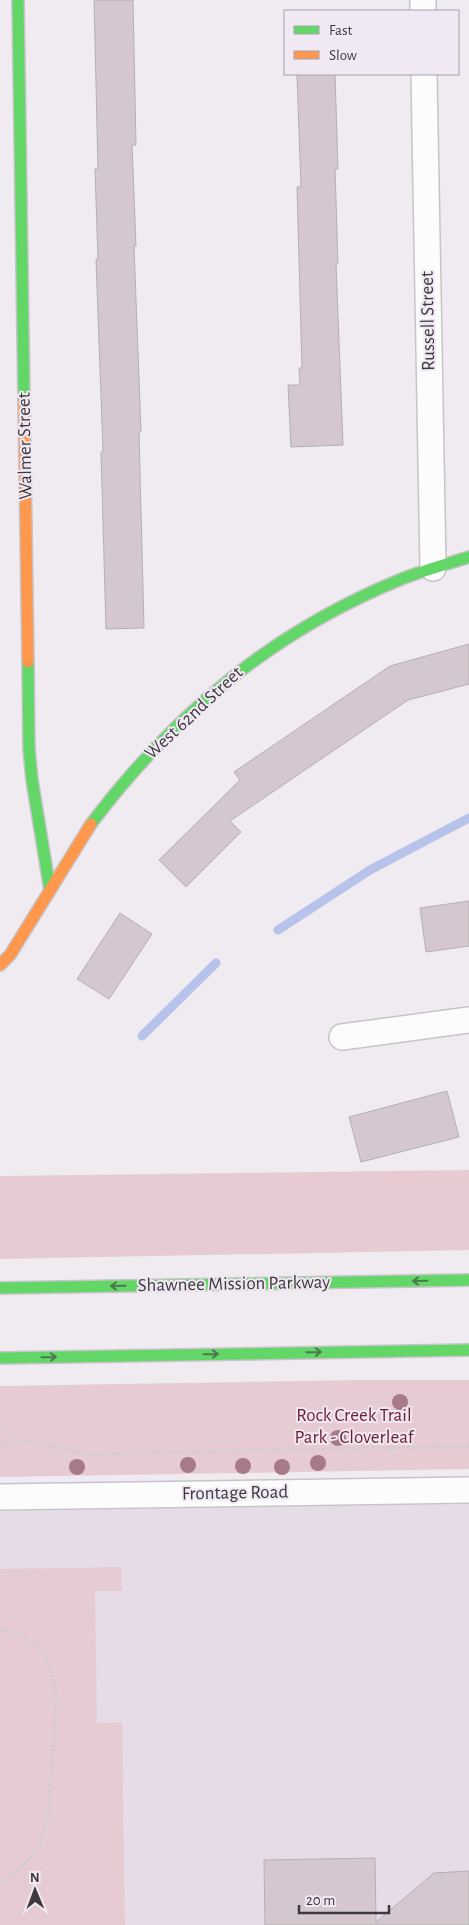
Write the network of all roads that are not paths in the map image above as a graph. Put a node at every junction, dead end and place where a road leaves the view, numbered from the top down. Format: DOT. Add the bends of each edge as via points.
graph roads {
  1 [pos="18,0"];
  2 [pos="424,75"];
  3 [pos="469,557"];
  4 [pos="433,568"];
  5 [pos="50,890"];
  6 [pos="0,965"];
  7 [pos="469,1020"];
  8 [pos="342,1037"];
  9 [pos="469,1280"];
  10 [pos="0,1288"];
  11 [pos="469,1350"];
  12 [pos="0,1358"];
  13 [pos="469,1490"];
  14 [pos="0,1497"];
  1 -- 5 [label="main road, Walmer Street" via="29,749"];
  2 -- 4 [label="street, Russell Street"];
  3 -- 4 [label="main road, West 62nd Street"];
  4 -- 5 [label="main road, West 62nd Street" via="377,589 285,638 212,691 164,737 113,794"];
  5 -- 6 [label="main road, West 62nd Street" via="10,956"];
  7 -- 8 [label="street"];
  9 -- 10 [label="main road, Shawnee Mission Parkway, one-way"];
  12 -- 11 [label="main road, one-way"];
  13 -- 14 [label="street, Frontage Road"];
}
